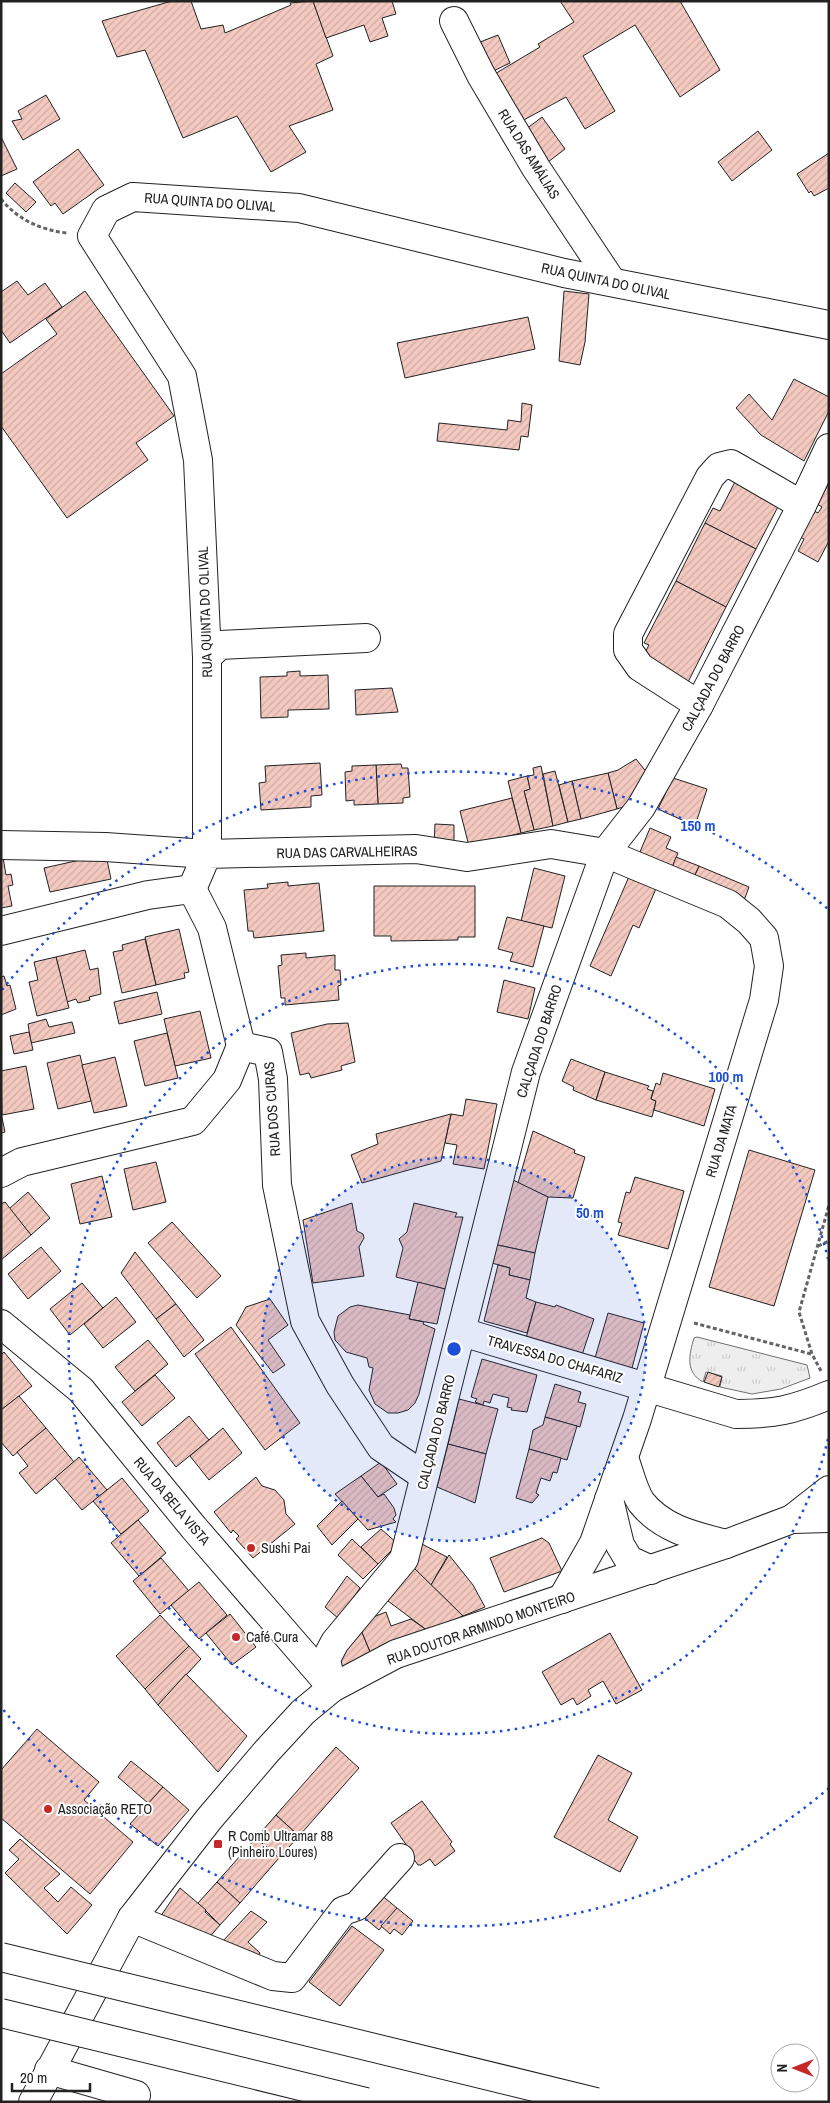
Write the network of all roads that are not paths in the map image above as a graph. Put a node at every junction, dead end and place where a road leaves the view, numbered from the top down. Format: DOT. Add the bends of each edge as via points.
graph roads {
  1 [pos="454,21"];
  2 [pos="612,282"];
  3 [pos="829,326"];
  4 [pos="829,448"];
  5 [pos="802,505"];
  6 [pos="366,638"];
  7 [pos="207,657"];
  8 [pos="700,705"];
  9 [pos="1,845"];
  10 [pos="605,853"];
  11 [pos="207,854"];
  12 [pos="192,890"];
  13 [pos="1,931"];
  14 [pos="242,1046"];
  15 [pos="1,1173"];
  16 [pos="1,1324"];
  17 [pos="462,1332"];
  18 [pos="647,1386"];
  19 [pos="827,1386"];
  20 [pos="624,1458"];
  21 [pos="424,1476"];
  22 [pos="829,1490"];
  23 [pos="609,1499"];
  24 [pos="829,1518"];
  25 [pos="792,1519"];
  26 [pos="726,1544"];
  27 [pos="651,1570"];
  28 [pos="562,1599"];
  29 [pos="332,1688"];
  30 [pos="400,1858"];
  31 [pos="132,1918"];
  32 [pos="1,1957"];
  33 [pos="1,2013"];
  34 [pos="49,2070"];
  35 [pos="33,2102"];
  36 [pos="134,2102"];
  37 [pos="366,2102"];
  38 [pos="596,2102"];
  1 -- 2 [label="main road, RUA DAS AMÁLIAS" via="481,75 536,168"];
  2 -- 3 [label="main road, RUA QUINTA DO OLIVAL"];
  2 -- 7 [label="main road, RUA QUINTA DO OLIVAL" via="299,208 133,197 106,210 92,236 182,376 198,460"];
  4 -- 5 [label="main road, CALÇADA DO BARRO"];
  5 -- 8 [label="main road, CALÇADA DO BARRO"];
  5 -- 8 [label="main road" via="731,464 719,467 710,477 628,634 628,650 640,667"];
  6 -- 7 [label="main road" via="220,645"];
  7 -- 11 [label="main road, RUA QUINTA DO OLIVAL"];
  8 -- 10 [label="main road, CALÇADA DO BARRO" via="641,807"];
  9 -- 11 [label="main road, RUA DAS CARVALHEIRAS" via="105,847"];
  10 -- 11 [label="main road, RUA DAS CARVALHEIRAS" via="551,844 467,857 416,849"];
  10 -- 17 [label="main road, CALÇADA DO BARRO" via="526,1072"];
  10 -- 18 [label="main road, RUA DA MATA" via="728,904 749,920 764,938 769,966 764,1000"];
  11 -- 12 [label="main road"];
  12 -- 13 [label="main road" via="148,895"];
  12 -- 14 [label="main road" via="212,928"];
  14 -- 15 [label="main road" via="227,1080 193,1121 22,1162"];
  14 -- 21 [label="main road, RUA DOS CURAS" via="268,1052 274,1079 277,1185 305,1321 340,1384 382,1447"];
  16 -- 29 [label="main road, RUA DA BELA VISTA" via="81,1390"];
  17 -- 18 [label="main road, TRAVESSA DO CHAFARIZ"];
  17 -- 21 [label="main road, CALÇADA DO BARRO"];
  18 -- 19 [label="main road, TRAVESSA DO CHAFARIZ" via="736,1414 769,1414 802,1406"];
  18 -- 20 [label="main road, RUA DA MATA"];
  20 -- 23 [label="main road, RUA DA MATA"];
  20 -- 26 [label="main road" via="640,1500 662,1522"];
  21 -- 29 [label="main road, CALÇADA DO BARRO" via="404,1559 335,1642 326,1659"];
  22 -- 25 [label="main road, RUA DOUTOR ARMINDO MONTEIRO"];
  23 -- 27 [label="main road" via="620,1545 630,1560"];
  23 -- 28 [label="main road, RUA DA MATA" via="594,1543"];
  24 -- 25 [label="main road, RUA DOUTOR ARMINDO MONTEIRO"];
  25 -- 26 [label="main road, RUA DOUTOR ARMINDO MONTEIRO"];
  26 -- 27 [label="main road, RUA DOUTOR ARMINDO MONTEIRO"];
  27 -- 28 [label="main road, RUA DOUTOR ARMINDO MONTEIRO"];
  28 -- 29 [label="main road, RUA DOUTOR ARMINDO MONTEIRO" via="396,1654"];
  29 -- 31 [label="main road, RUA DOUTOR ARMINDO MONTEIRO" via="303,1712 267,1752 209,1819"];
  30 -- 31 [label="main road" via="357,1906 343,1911 292,1978 273,1976"];
  31 -- 34 [label="main road, RUA DOUTOR ARMINDO MONTEIRO"];
  32 -- 38 [label="main road, bridge"];
  33 -- 37 [label="main road, bridge"];
  34 -- 35 [label="main road, RUA DOUTOR ARMINDO MONTEIRO"];
  34 -- 36 [label="main road" via="136,2095"];
}
